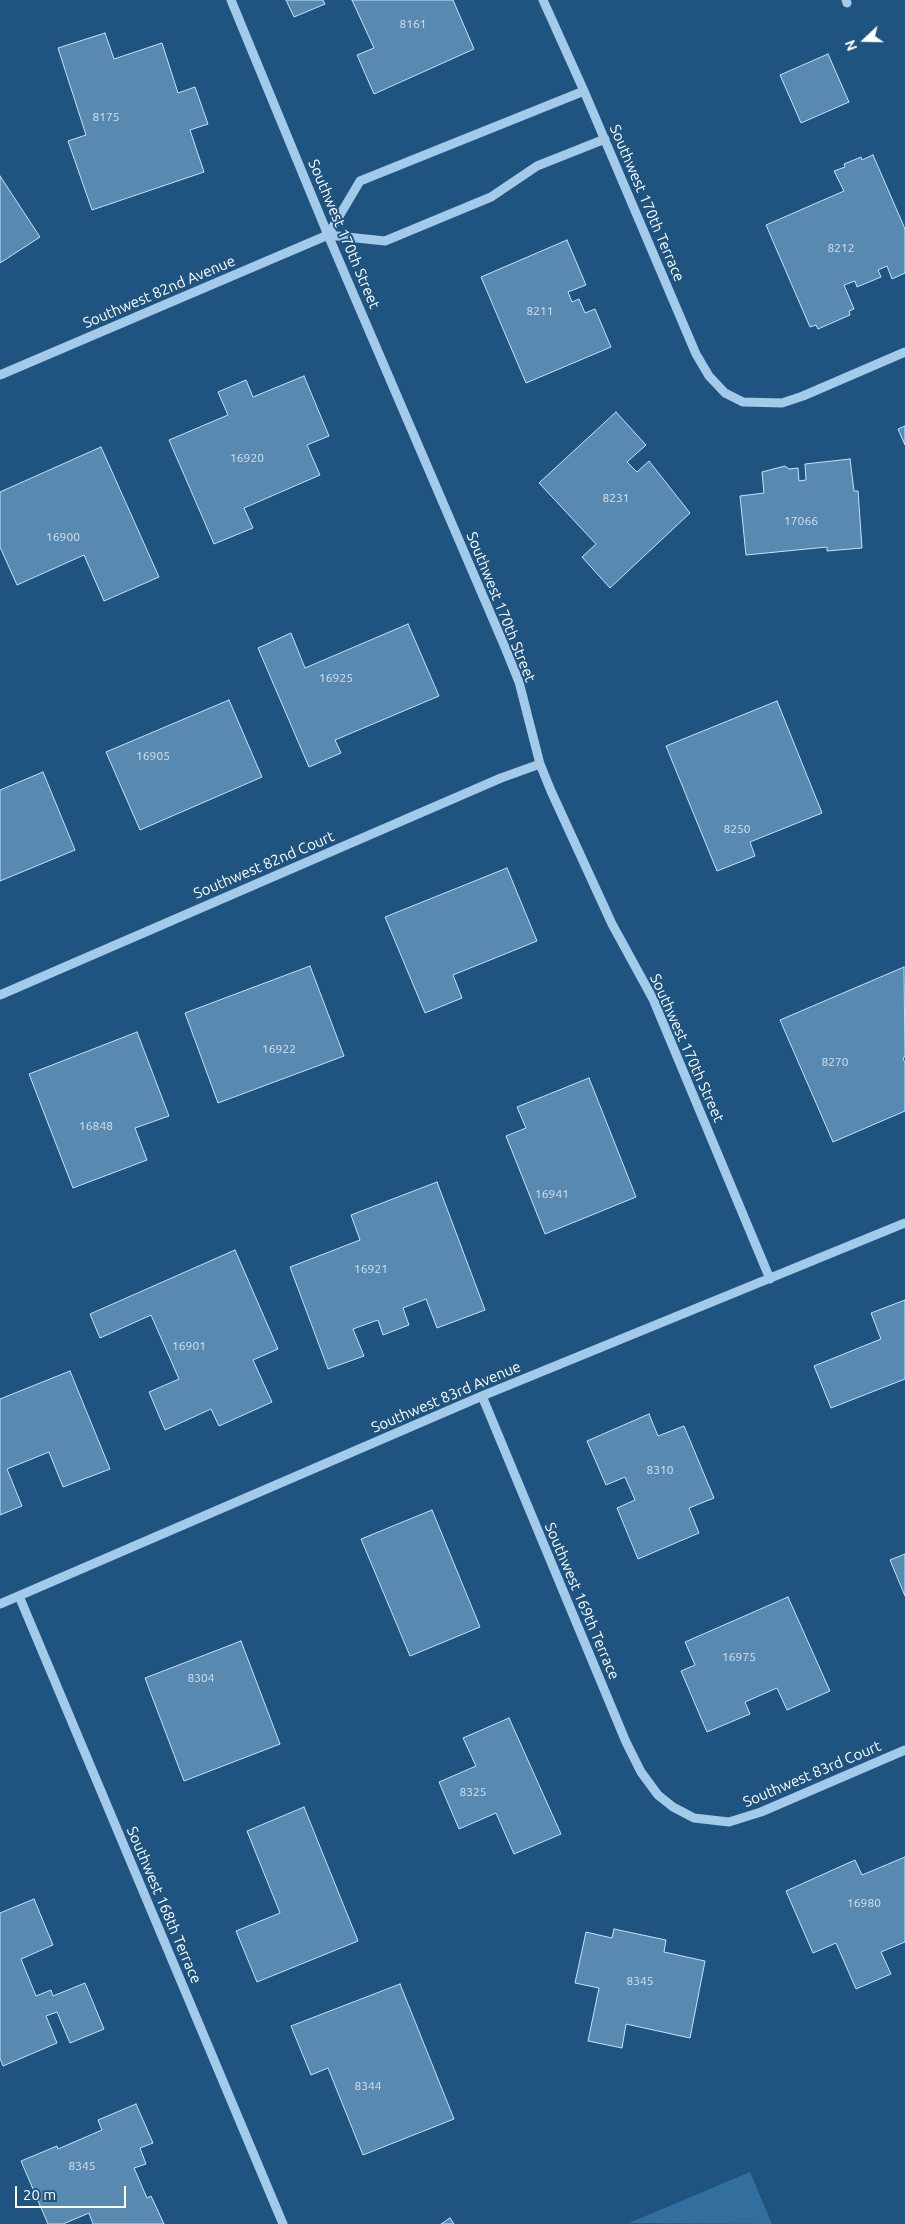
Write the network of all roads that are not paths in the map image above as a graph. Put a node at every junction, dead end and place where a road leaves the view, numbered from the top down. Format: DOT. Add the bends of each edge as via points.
graph roads {
  1 [pos="231,0"];
  2 [pos="542,0"];
  3 [pos="584,91"];
  4 [pos="605,139"];
  5 [pos="328,235"];
  6 [pos="905,352"];
  7 [pos="0,375"];
  8 [pos="540,764"];
  9 [pos="0,994"];
  10 [pos="905,1223"];
  11 [pos="770,1278"];
  12 [pos="482,1396"];
  13 [pos="19,1596"];
  14 [pos="0,1604"];
  15 [pos="905,1750"];
  16 [pos="673,1808"];
  17 [pos="283,2224"];
  1 -- 5 [label="street, Southwest 170th Street"];
  2 -- 3 [label="street, Southwest 170th Terrace"];
  3 -- 4 [label="street, Southwest 170th Terrace"];
  3 -- 5 [label="street" via="360,181"];
  4 -- 5 [label="street, Southwest 82nd Avenue" via="537,166 491,197 385,241"];
  4 -- 6 [label="street, Southwest 170th Terrace" via="696,354 724,393 743,402 782,403"];
  5 -- 7 [label="street, Southwest 82nd Avenue"];
  5 -- 8 [label="street, Southwest 170th Street" via="516,674"];
  8 -- 9 [label="street, Southwest 82nd Court"];
  8 -- 11 [label="street, Southwest 170th Street" via="612,924 653,998"];
  10 -- 11 [label="street, Southwest 83rd Avenue"];
  11 -- 12 [label="street, Southwest 83rd Avenue"];
  12 -- 13 [label="street, Southwest 83rd Avenue"];
  12 -- 16 [label="street, Southwest 169th Terrace" via="626,1742 641,1772 658,1795"];
  13 -- 14 [label="street, Southwest 83rd Avenue"];
  13 -- 17 [label="street, Southwest 168th Terrace"];
  15 -- 16 [label="street, Southwest 83rd Court" via="729,1822 694,1818"];
}
